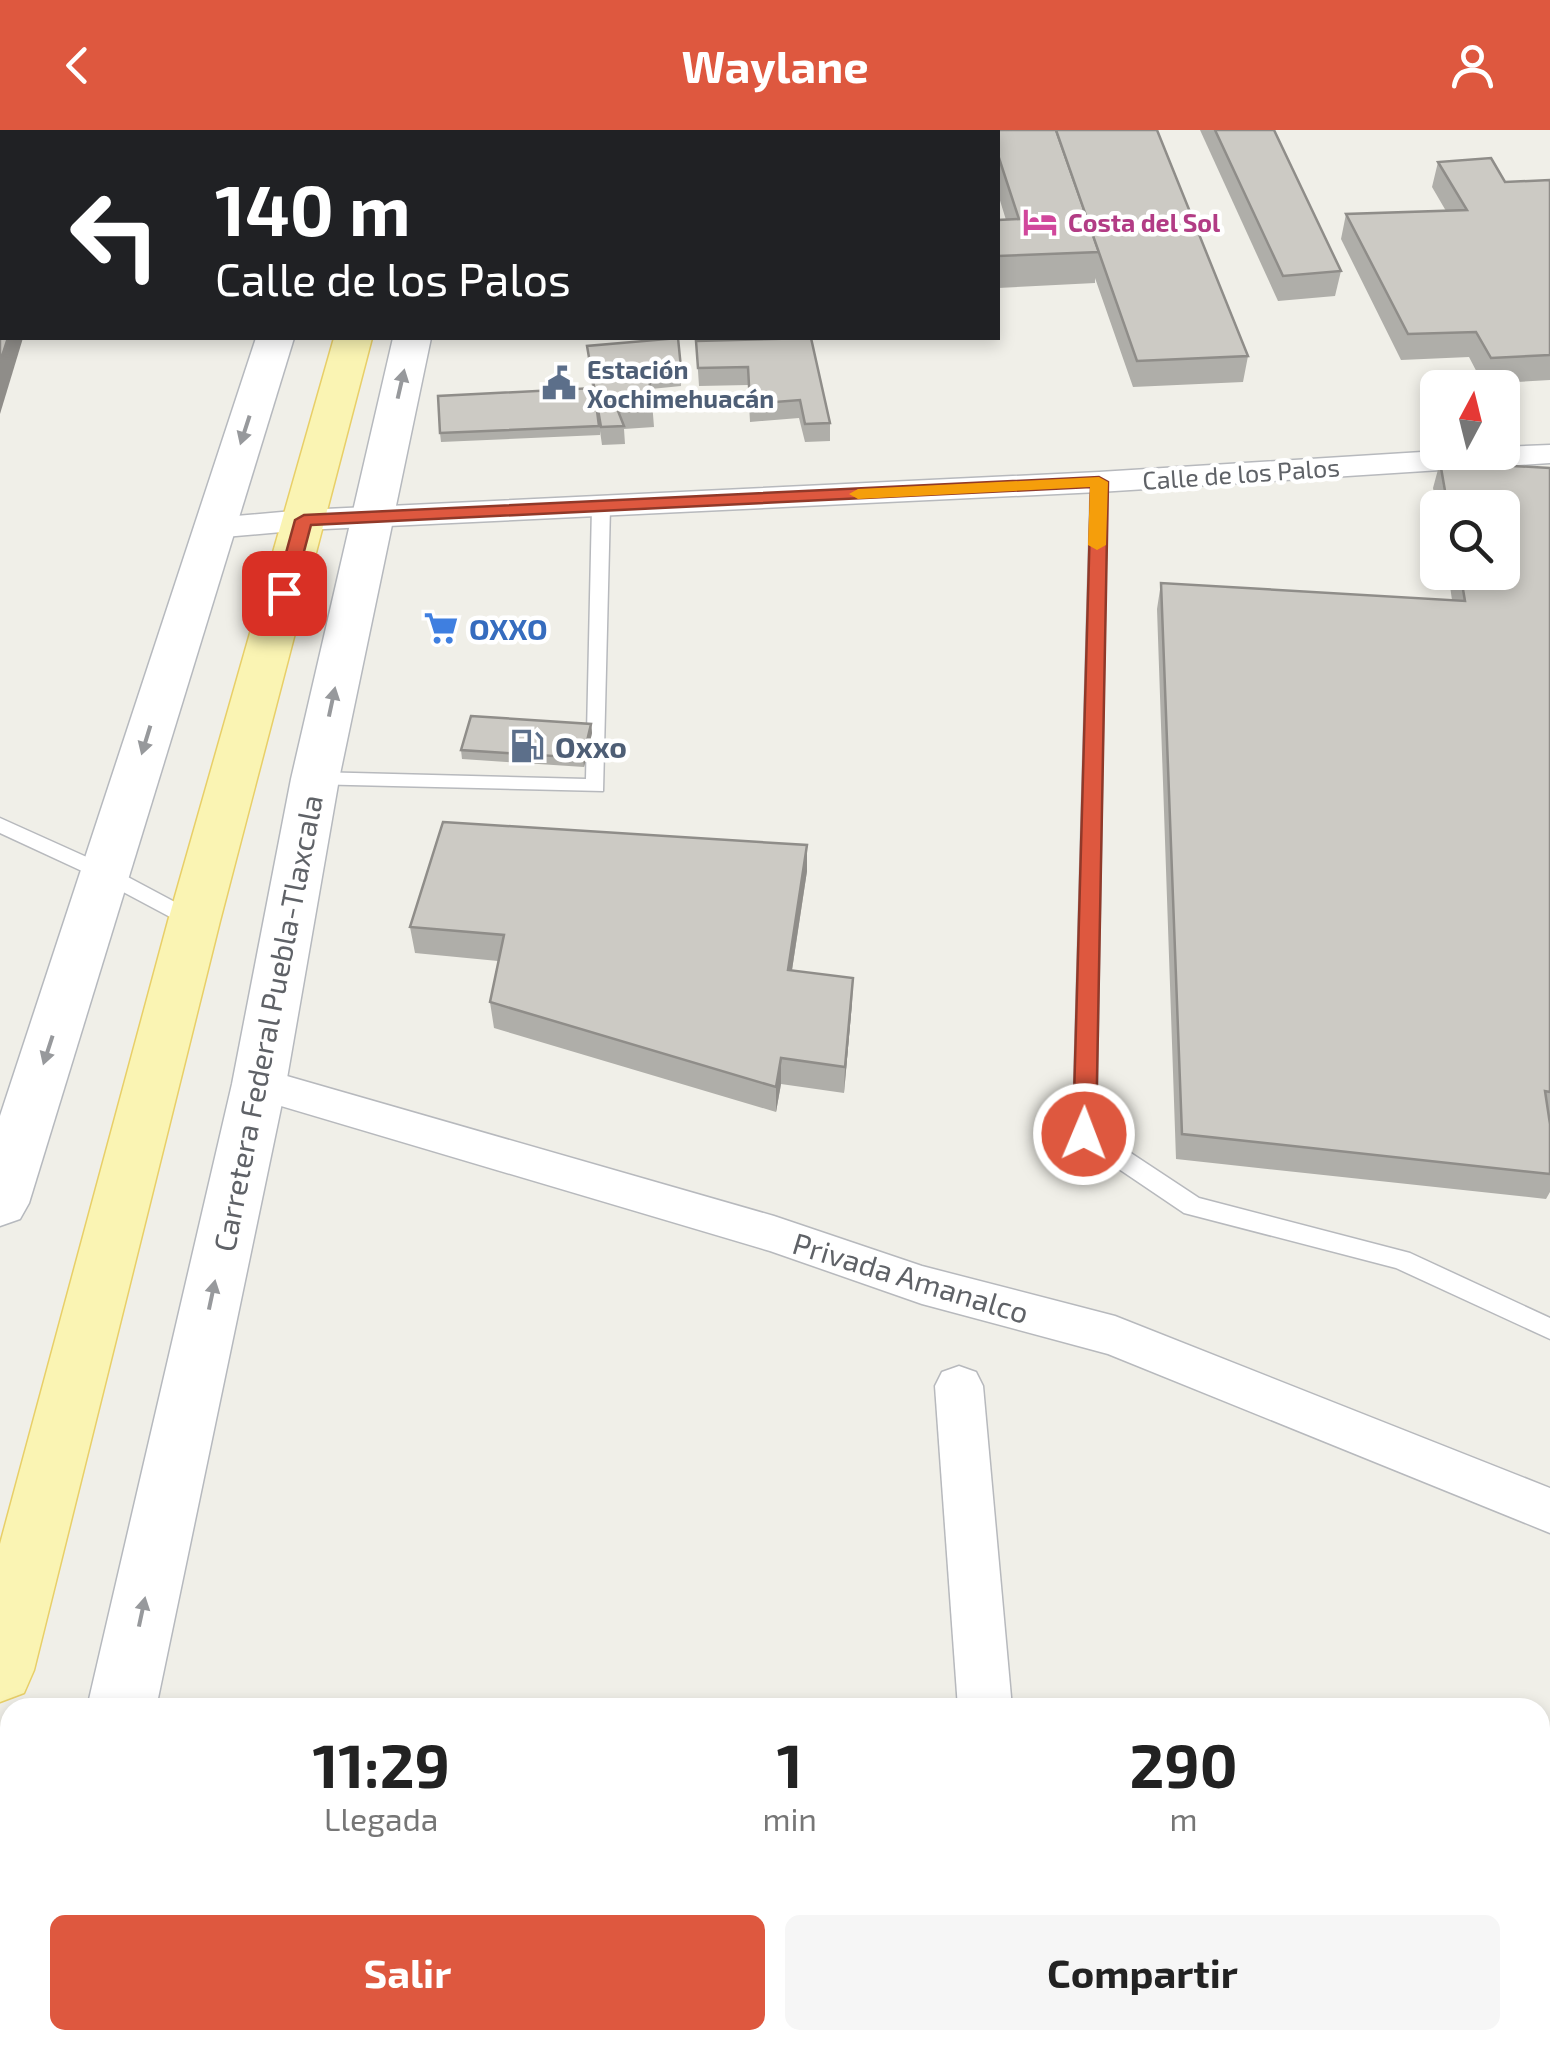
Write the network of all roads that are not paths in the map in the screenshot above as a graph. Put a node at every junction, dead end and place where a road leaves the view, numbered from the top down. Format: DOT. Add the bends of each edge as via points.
graph roads {
  1 [pos="274,340"];
  2 [pos="351,340"];
  3 [pos="412,340"];
  4 [pos="1550,454"];
  5 [pos="1099,482"];
  6 [pos="601,507"];
  7 [pos="371,517"];
  8 [pos="304,520"];
  9 [pos="213,528"];
  10 [pos="315,779"];
  11 [pos="0,825"];
  12 [pos="104,873"];
  13 [pos="194,921"];
  14 [pos="258,1084"];
  15 [pos="0,1203"];
  16 [pos="1550,1329"];
  17 [pos="959,1386"];
  18 [pos="1550,1511"];
  19 [pos="0,1670"];
  20 [pos="124,1698"];
  21 [pos="985,1698"];
  1 -- 9 [label="main road, one-way"];
  2 -- 8 [label="main road"];
  7 -- 3 [label="main road, Carretera Federal Puebla-Tlaxcala, one-way"];
  4 -- 5 [label="street, Calle de los Palos"];
  5 -- 6 [label="street, Calle de los Palos"];
  5 -- 16 [label="lane" via="1084,1134 1192,1206 1401,1260"];
  6 -- 7 [label="street, Calle de los Palos"];
  6 -- 10 [label="lane" via="596,786"];
  7 -- 8 [label="street, Calle de los Palos"];
  10 -- 7 [label="main road, Carretera Federal Puebla-Tlaxcala, one-way"];
  8 -- 9 [label="street, Calle de los Palos"];
  8 -- 13 [label="main road"];
  9 -- 12 [label="main road, one-way"];
  10 -- 14 [label="main road, Carretera Federal Puebla-Tlaxcala"];
  11 -- 12 [label="lane"];
  12 -- 13 [label="lane"];
  12 -- 15 [label="main road, one-way"];
  13 -- 19 [label="main road"];
  14 -- 18 [label="street, Privada Amanalco" via="774,1234 922,1285 1115,1336"];
  20 -- 14 [label="main road, Carretera Federal Puebla-Tlaxcala, one-way"];
  17 -- 21 [label="street"];
}
